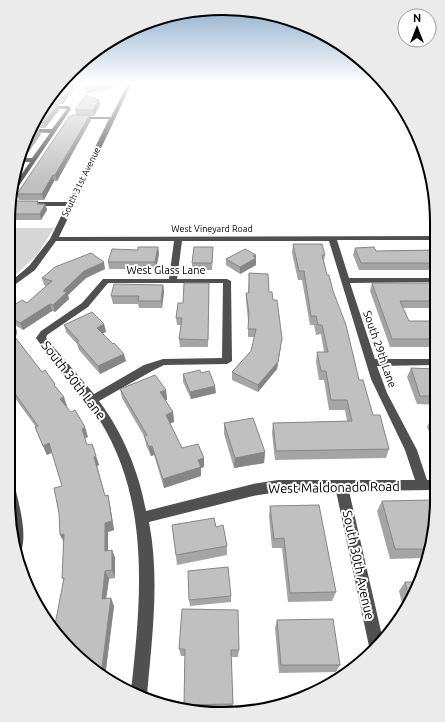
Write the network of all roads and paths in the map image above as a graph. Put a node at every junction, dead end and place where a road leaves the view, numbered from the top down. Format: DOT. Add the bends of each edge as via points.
graph roads {
  1 [pos="63,118"];
  2 [pos="112,118"];
  3 [pos="37,130"];
  4 [pos="54,130"];
  5 [pos="25,160"];
  6 [pos="34,160"];
  7 [pos="19,182"];
  8 [pos="16,204"];
  9 [pos="70,204"];
  10 [pos="332,238"];
  11 [pos="430,238"];
  12 [pos="54,239"];
  13 [pos="178,239"];
  14 [pos="430,280"];
  15 [pos="106,281"];
  16 [pos="173,281"];
  17 [pos="345,281"];
  18 [pos="15,282"];
  19 [pos="430,362"];
  20 [pos="371,363"];
  21 [pos="93,400"];
  22 [pos="341,485"];
  23 [pos="429,485"];
  24 [pos="141,518"];
  25 [pos="375,640"];
  26 [pos="139,690"];
  1 -- 2 [label="street"];
  1 -- 4 [label="street"];
  2 -- 9 [label="street, South 31st Avenue"];
  3 -- 4 [label="street"];
  4 -- 6 [label="street"];
  5 -- 6 [label="street"];
  6 -- 7 [label="street"];
  8 -- 9 [label="street"];
  9 -- 12 [label="street, South 31st Avenue"];
  10 -- 11 [label="street, West Vineyard Road"];
  10 -- 13 [label="street, West Vineyard Road"];
  10 -- 17 [label="street, South 29th Lane"];
  12 -- 13 [label="street, West Vineyard Road"];
  12 -- 18 [label="street" via="32,268"];
  13 -- 16 [label="street"];
  14 -- 17 [label="street"];
  15 -- 16 [label="street, West Glass Lane"];
  15 -- 21 [label="street, South 30th Lane" via="96,296 44,333 41,338"];
  16 -- 21 [label="street, West Glass Lane" via="227,281 227,361 163,362"];
  17 -- 20 [label="street, South 29th Lane"];
  19 -- 20 [label="street"];
  20 -- 23 [label="street, South 29th Lane" via="382,393"];
  21 -- 24 [label="street, South 30th Lane" via="115,437 134,484"];
  22 -- 23 [label="street, West Maldonado Road"];
  22 -- 24 [label="street, West Maldonado Road" via="278,486 253,490"];
  22 -- 25 [label="street, South 30th Avenue"];
  24 -- 26 [label="street, South 30th Lane" via="147,594"];
}
